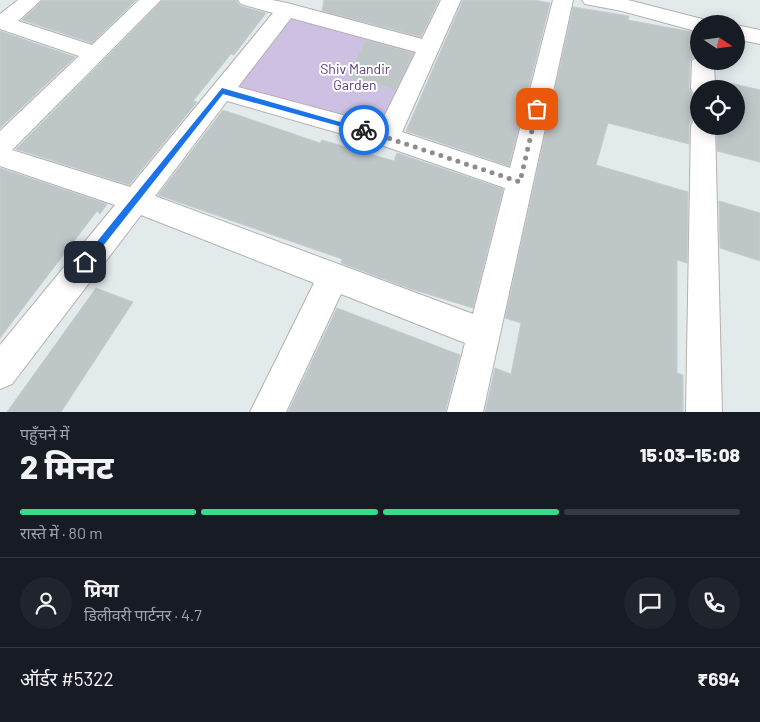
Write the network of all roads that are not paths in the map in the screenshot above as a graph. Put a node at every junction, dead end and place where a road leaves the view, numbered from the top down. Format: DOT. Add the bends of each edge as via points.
graph roads {
  1 [pos="31,0"];
  2 [pos="151,0"];
  3 [pos="248,0"];
  4 [pos="451,0"];
  5 [pos="563,0"];
  6 [pos="592,0"];
  7 [pos="624,2"];
  8 [pos="287,9"];
  9 [pos="1,22"];
  10 [pos="690,22"];
  11 [pos="745,34"];
  12 [pos="760,37"];
  13 [pos="430,48"];
  14 [pos="96,54"];
  15 [pos="222,91"];
  16 [pos="703,135"];
  17 [pos="387,137"];
  18 [pos="0,146"];
  19 [pos="0,156"];
  20 [pos="520,182"];
  21 [pos="134,200"];
  22 [pos="334,276"];
  23 [pos="484,334"];
  24 [pos="0,372"];
  25 [pos="268,412"];
  26 [pos="465,412"];
  27 [pos="704,412"];
  1 -- 9 [label="street"];
  2 -- 14 [label="street"];
  3 -- 8 [label="street"];
  4 -- 13 [label="street"];
  5 -- 20 [label="street"];
  6 -- 7 [label="street"];
  7 -- 10 [label="street"];
  8 -- 13 [label="street"];
  8 -- 15 [label="street"];
  9 -- 14 [label="street"];
  11 -- 12 [label="street"];
  13 -- 17 [label="street"];
  14 -- 18 [label="street"];
  15 -- 17 [label="street"];
  15 -- 21 [label="street"];
  16 -- 27 [label="street"];
  17 -- 20 [label="street"];
  19 -- 21 [label="street"];
  20 -- 23 [label="street"];
  21 -- 22 [label="street"];
  21 -- 24 [label="street"];
  22 -- 23 [label="street"];
  22 -- 25 [label="street"];
  23 -- 26 [label="street"];
}
